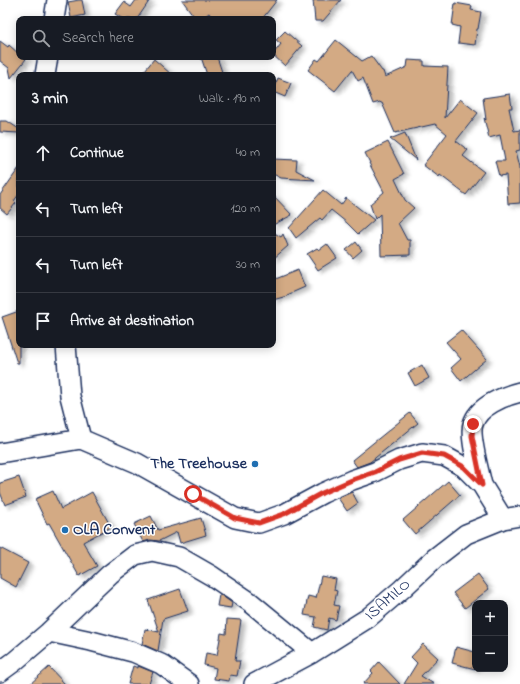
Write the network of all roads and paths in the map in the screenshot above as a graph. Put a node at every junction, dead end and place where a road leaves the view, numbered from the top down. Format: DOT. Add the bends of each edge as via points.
graph roads {
  1 [pos="57,0"];
  2 [pos="54,16"];
  3 [pos="48,60"];
  4 [pos="46,72"];
  5 [pos="66,348"];
  6 [pos="520,392"];
  7 [pos="81,439"];
  8 [pos="0,453"];
  9 [pos="482,485"];
  10 [pos="512,518"];
  11 [pos="49,632"];
  12 [pos="312,653"];
  13 [pos="0,672"];
  14 [pos="189,684"];
  15 [pos="254,684"];
  1 -- 2 [label="street"];
  3 -- 4 [label="street"];
  5 -- 7 [label="street" via="70,396"];
  6 -- 9 [label="street" via="492,402 478,414 473,424 472,436"];
  7 -- 8 [label="street"];
  7 -- 9 [label="street" via="137,463 235,518 259,523 284,514 352,480 422,453 444,456 464,467"];
  9 -- 10 [label="street"];
  10 -- 12 [label="street, ISAMILO" via="466,534 368,618"];
  11 -- 12 [label="street" via="110,574 135,555 152,551 179,557 212,576 250,602"];
  11 -- 13 [label="street"];
  11 -- 14 [label="street" via="133,652 161,664"];
  12 -- 15 [label="street, ISAMILO"];
}
